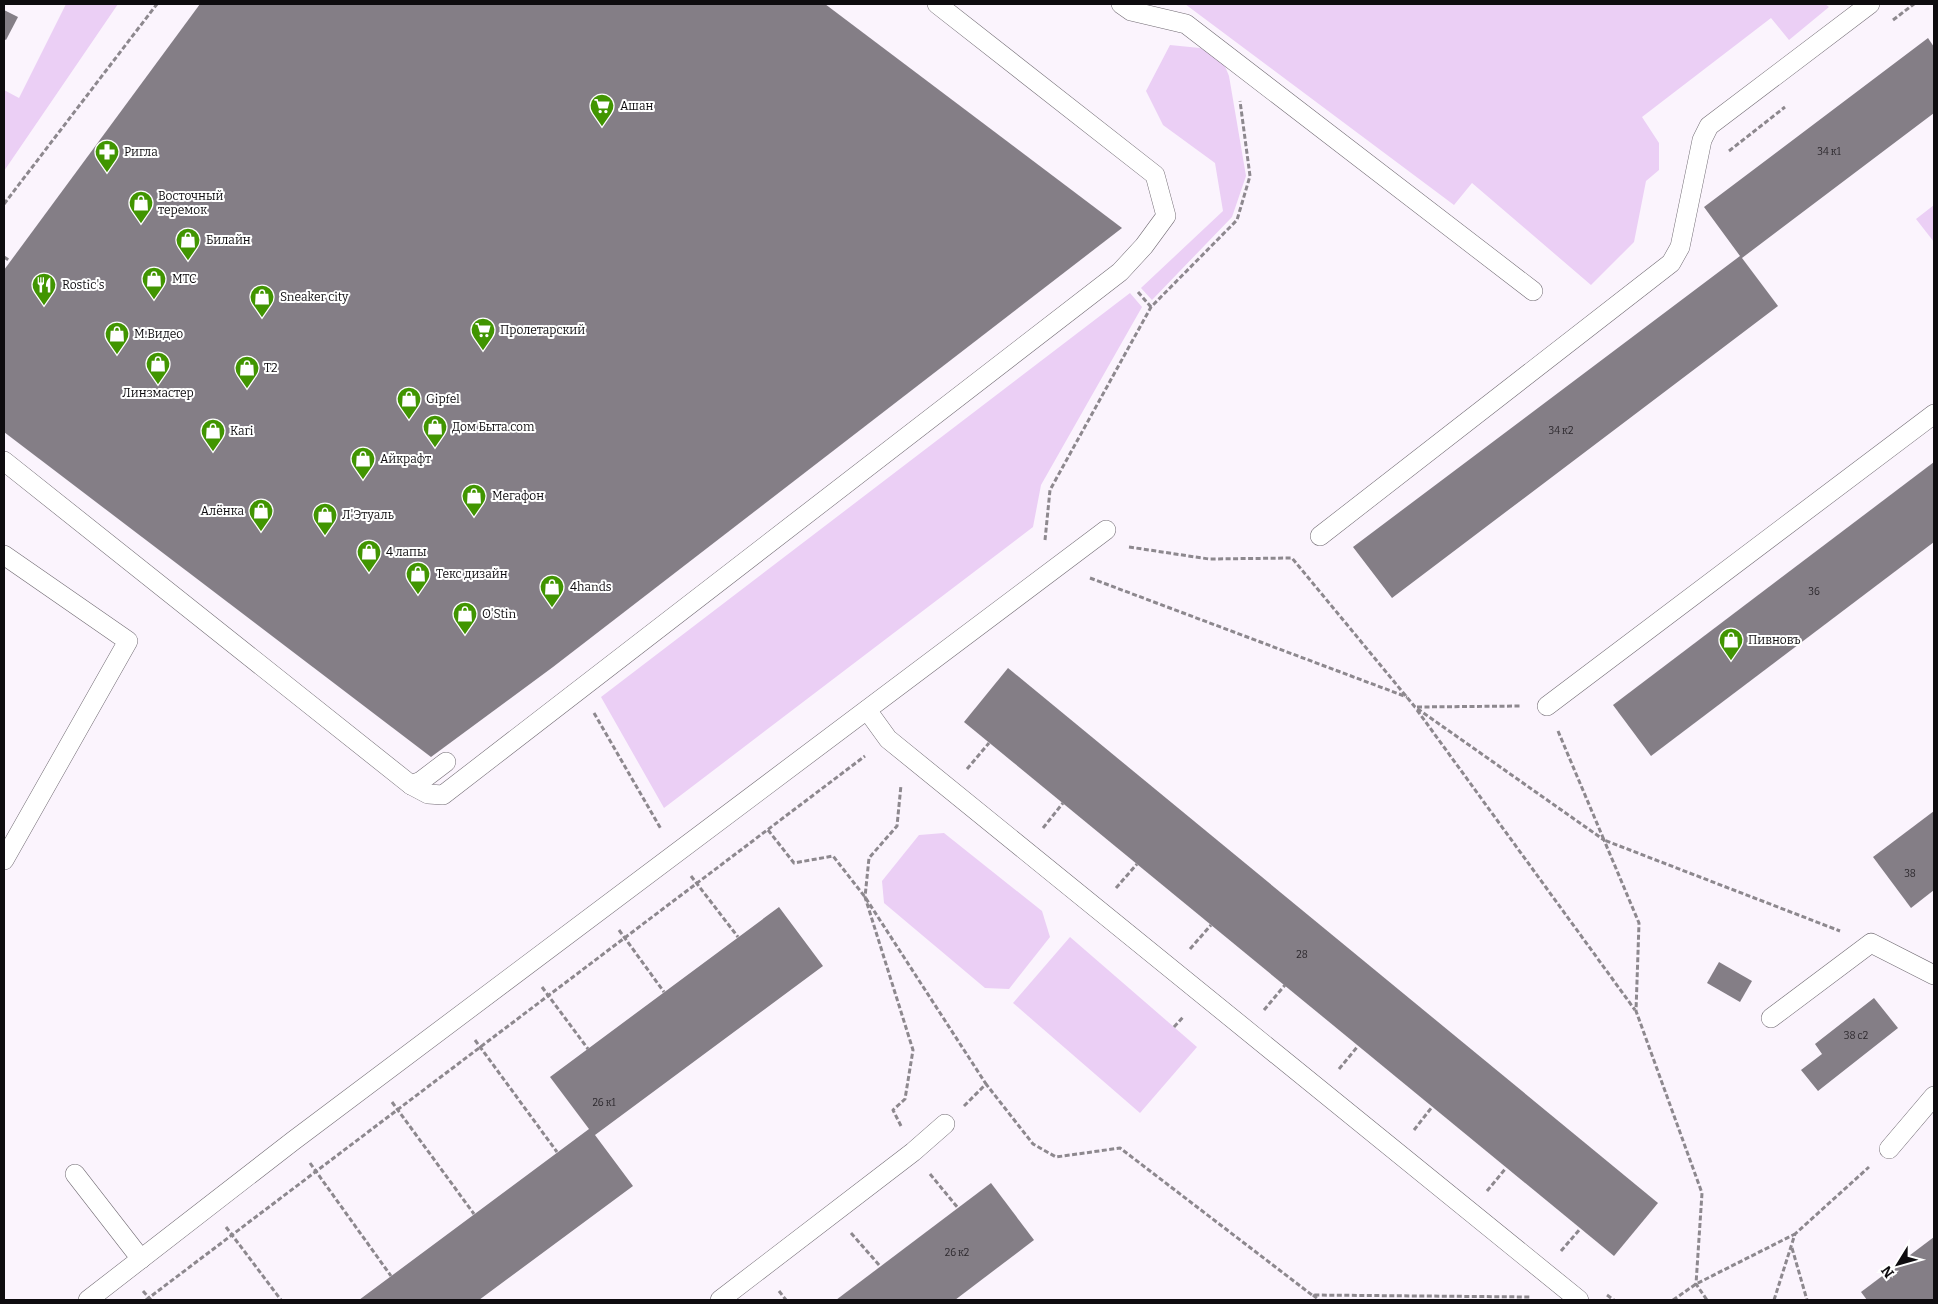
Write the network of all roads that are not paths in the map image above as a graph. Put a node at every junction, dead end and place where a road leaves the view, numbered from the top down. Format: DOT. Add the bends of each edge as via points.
graph roads {
  1 [pos="937,4"];
  2 [pos="1122,4"];
  3 [pos="1870,4"];
  4 [pos="1533,291"];
  5 [pos="1934,414"];
  6 [pos="4,462"];
  7 [pos="1099,535"];
  8 [pos="1320,536"];
  9 [pos="4,556"];
  10 [pos="1547,706"];
  11 [pos="867,710"];
  12 [pos="446,762"];
  13 [pos="411,785"];
  14 [pos="4,860"];
  15 [pos="1934,975"];
  16 [pos="1771,1018"];
  17 [pos="1934,1096"];
  18 [pos="945,1124"];
  19 [pos="1889,1150"];
  20 [pos="75,1174"];
  21 [pos="141,1259"];
  22 [pos="1577,1299"];
  23 [pos="88,1300"];
  24 [pos="720,1300"];
  1 -- 13 [label="lane" via="1155,175 1166,216 1120,272 442,796 428,794"];
  2 -- 4 [label="lane" via="1131,11 1186,24"];
  3 -- 8 [label="lane" via="1710,126 1702,140 1680,247 1671,263"];
  5 -- 10 [label="lane"];
  6 -- 13 [label="lane"];
  7 -- 11 [label="lane"];
  9 -- 14 [label="lane" via="128,641"];
  11 -- 21 [label="lane"];
  11 -- 22 [label="lane" via="888,739"];
  12 -- 13 [label="lane"];
  15 -- 16 [label="lane" via="1871,943"];
  17 -- 19 [label="lane"];
  18 -- 24 [label="lane"];
  20 -- 21 [label="lane"];
  21 -- 23 [label="lane"];
}
